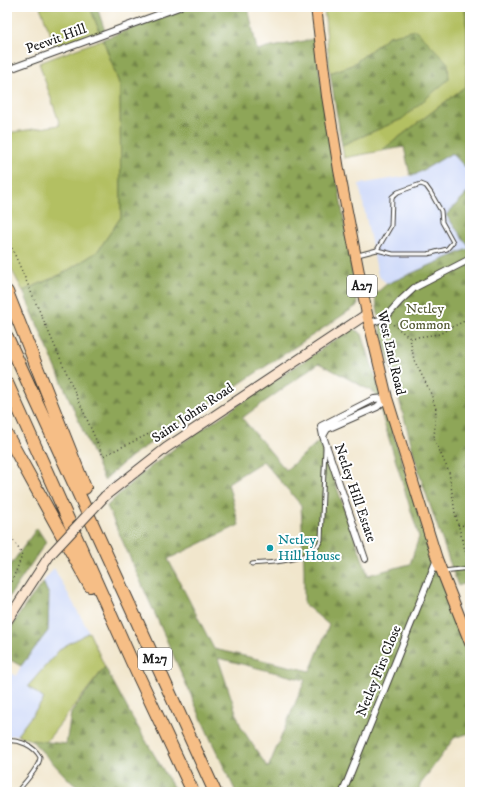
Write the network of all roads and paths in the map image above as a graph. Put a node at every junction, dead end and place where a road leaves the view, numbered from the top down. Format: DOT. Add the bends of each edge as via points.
graph roads {
  1 [pos="156,7"];
  2 [pos="179,7"];
  3 [pos="316,7"];
  4 [pos="159,14"];
  5 [pos="7,70"];
  6 [pos="7,237"];
  7 [pos="377,250"];
  8 [pos="356,255"];
  9 [pos="470,259"];
  10 [pos="7,292"];
  11 [pos="369,318"];
  12 [pos="385,318"];
  13 [pos="470,318"];
  14 [pos="7,337"];
  15 [pos="410,338"];
  16 [pos="7,382"];
  17 [pos="387,398"];
  18 [pos="7,435"];
  19 [pos="326,445"];
  20 [pos="166,448"];
  21 [pos="458,525"];
  22 [pos="470,526"];
  23 [pos="7,531"];
  24 [pos="365,559"];
  25 [pos="437,559"];
  26 [pos="470,562"];
  27 [pos="252,564"];
  28 [pos="470,568"];
  29 [pos="442,572"];
  30 [pos="7,593"];
  31 [pos="135,616"];
  32 [pos="7,621"];
  33 [pos="470,643"];
  34 [pos="132,662"];
  35 [pos="7,741"];
  36 [pos="18,792"];
  37 [pos="193,792"];
  38 [pos="216,792"];
  39 [pos="344,792"];
  1 -- 4 [label="street"];
  2 -- 4 [label="street, Peewit Hill"];
  3 -- 8 [label="main road, West End Road / A27" via="333,133"];
  4 -- 5 [label="street, Peewit Hill"];
  6 -- 20 [label="path" via="103,456 151,433"];
  7 -- 7 [label="lane" via="391,226 392,197 398,192 421,184 426,186 441,211 442,222 453,242 446,249 428,254 393,254"];
  7 -- 8 [label="lane"];
  8 -- 11 [label="main road, West End Road / A27"];
  9 -- 12 [label="street" via="414,288"];
  10 -- 31 [label="highway, M27"];
  11 -- 12 [label="street"];
  11 -- 17 [label="main road, West End Road / A27"];
  11 -- 20 [label="main road, Saint Johns Road"];
  12 -- 15 [label="path"];
  13 -- 15 [label="path" via="439,334"];
  14 -- 31 [label="highway, M27"];
  15 -- 21 [label="path" via="414,360 430,390 436,409 434,439 449,472"];
  16 -- 34 [label="highway, M27"];
  17 -- 19 [label="street, Netley Hill Estate" via="377,407 327,429 323,436"];
  17 -- 25 [label="main road, West End Road / A27"];
  18 -- 34 [label="highway, M27"];
  19 -- 24 [label="street, Netley Hill Estate"];
  19 -- 27 [label="lane" via="319,544 304,556 291,560"];
  20 -- 32 [label="main road, Saint Johns Road, bridge" via="105,496 50,555"];
  21 -- 22 [label="path"];
  21 -- 26 [label="path"];
  23 -- 30 [label="path" via="22,556"];
  25 -- 29 [label="main road, A27"];
  25 -- 39 [label="street, Netley Firs Close"];
  28 -- 29 [label="lane"];
  29 -- 33 [label="main road, A27"];
  31 -- 38 [label="highway, M27"];
  34 -- 37 [label="highway, M27"];
  35 -- 36 [label="lane" via="14,740 29,745 40,757 37,768"];
}
